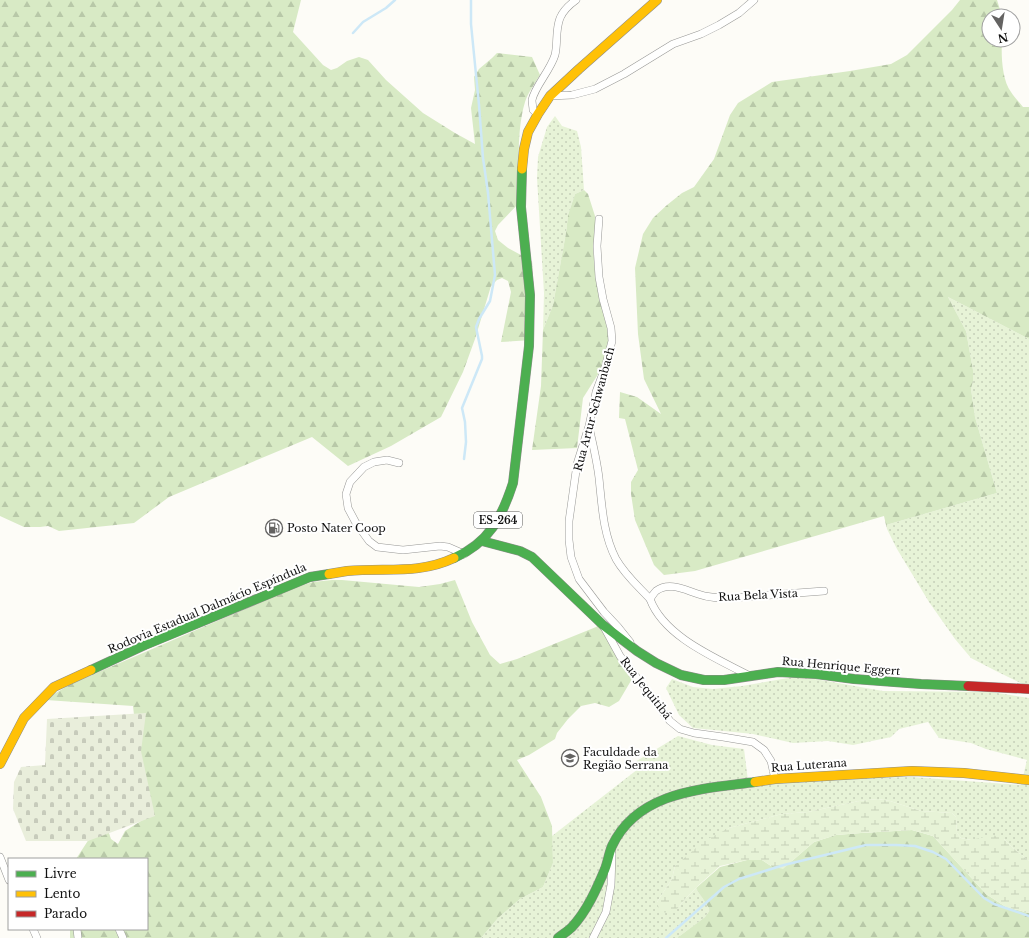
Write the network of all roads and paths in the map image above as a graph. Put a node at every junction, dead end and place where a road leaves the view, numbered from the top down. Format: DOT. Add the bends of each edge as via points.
graph roads {
  1 [pos="576,0"];
  2 [pos="657,0"];
  3 [pos="754,0"];
  4 [pos="550,96"];
  5 [pos="538,114"];
  6 [pos="599,219"];
  7 [pos="589,426"];
  8 [pos="399,462"];
  9 [pos="482,541"];
  10 [pos="464,554"];
  11 [pos="824,591"];
  12 [pos="650,599"];
  13 [pos="603,625"];
  14 [pos="637,650"];
  15 [pos="750,676"];
  16 [pos="1029,689"];
  17 [pos="0,764"];
  18 [pos="775,779"];
  19 [pos="1029,780"];
  20 [pos="612,846"];
  21 [pos="0,857"];
  22 [pos="8,877"];
  23 [pos="558,938"];
  24 [pos="593,938"];
  1 -- 5 [label="street" via="560,17 555,54 532,101 533,110"];
  2 -- 4 [label="main road, Rodovia Estadual Dalmácio Espíndula / ES-264"];
  3 -- 4 [label="street" via="719,25 673,44 595,89 572,95"];
  4 -- 5 [label="main road, Rodovia Estadual Dalmácio Espíndula / ES-264"];
  5 -- 9 [label="main road, Rodovia Estadual Dalmácio Espíndula / ES-264" via="528,132 522,169 521,207 530,295 529,346 513,483 508,501 499,518"];
  6 -- 7 [label="street, Rua Artur Schwanbach" via="599,277 612,341 596,392"];
  7 -- 12 [label="street" via="609,541 626,574"];
  7 -- 14 [label="street, Rua Artur Schwanbach" via="577,464 569,521 571,557 579,579"];
  8 -- 10 [label="street" via="374,462 364,467 350,482 346,494 348,508 356,523 369,541 377,547 403,550 448,546"];
  9 -- 10 [label="main road, Rodovia Estadual Dalmácio Espíndula / ES-264"];
  9 -- 13 [label="main road, Rua Henrique Eggert" via="520,551 532,558"];
  10 -- 17 [label="main road, Rodovia Estadual Dalmácio Espíndula / ES-264" via="442,564 417,569 348,571 310,577 72,678 54,687 24,718"];
  11 -- 12 [label="street, Rua Bela Vista" via="715,598 672,586 656,591"];
  12 -- 15 [label="street" via="658,614 693,646"];
  13 -- 14 [label="main road, Rua Henrique Eggert"];
  13 -- 18 [label="street, Rua Jequitibá" via="620,656 670,721 680,729 694,733 753,742 764,750 771,761"];
  14 -- 15 [label="main road, Rua Henrique Eggert" via="681,675 704,680"];
  15 -- 16 [label="main road, Rua Henrique Eggert" via="778,672 913,684"];
  18 -- 19 [label="main road, Rua Luterana" via="912,771"];
  18 -- 20 [label="main road, Rua Luterana" via="696,790 666,798 647,807 625,825"];
  20 -- 23 [label="main road, Rua Luterana" via="590,902 572,927"];
  20 -- 24 [label="street" via="611,885 606,912"];
  21 -- 22 [label="street"];
}
